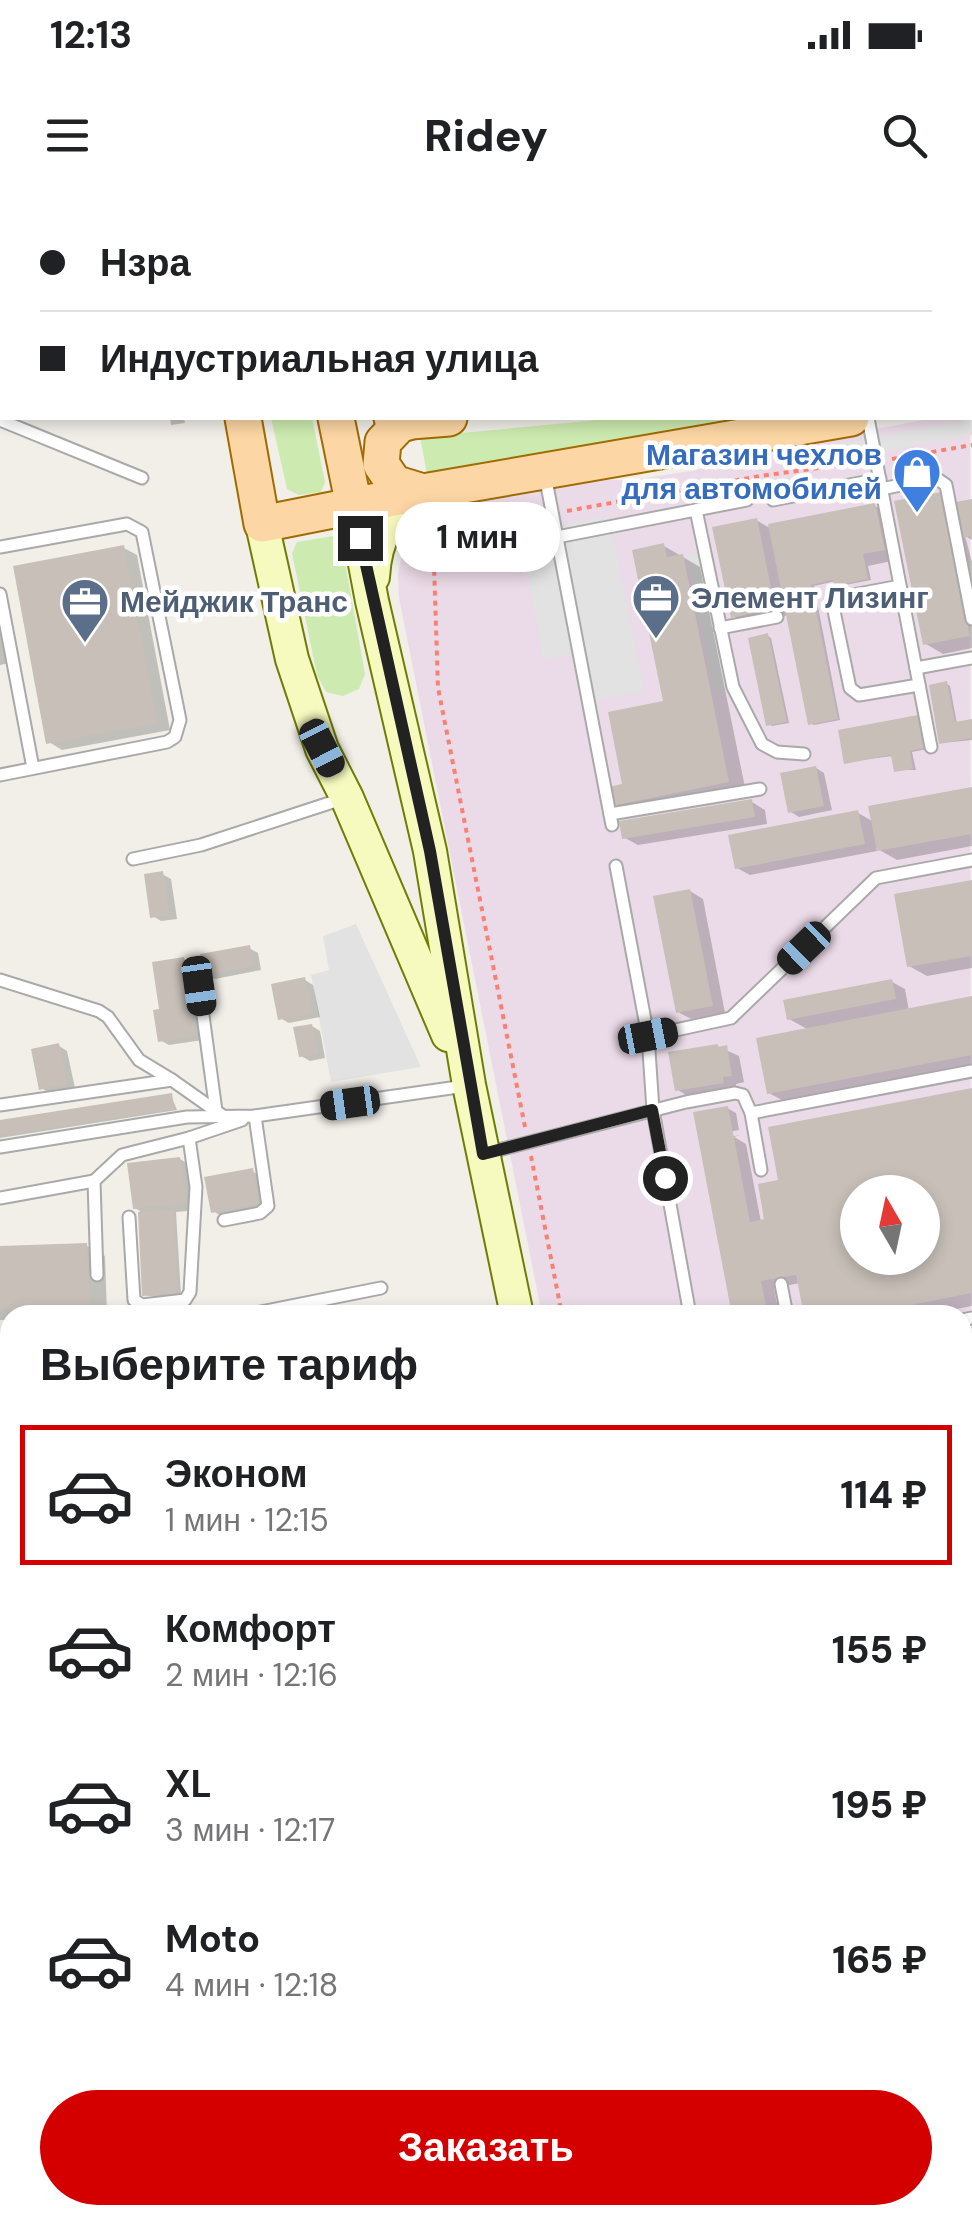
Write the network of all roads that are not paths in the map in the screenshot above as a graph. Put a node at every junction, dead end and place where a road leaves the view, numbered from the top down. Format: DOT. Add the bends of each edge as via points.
graph roads {
  1 [pos="0,420"];
  2 [pos="242,420"];
  3 [pos="336,420"];
  4 [pos="400,420"];
  5 [pos="838,420"];
  6 [pos="868,420"];
  7 [pos="544,471"];
  8 [pos="142,478"];
  9 [pos="881,484"];
  10 [pos="746,500"];
  11 [pos="774,500"];
  12 [pos="354,506"];
  13 [pos="426,508"];
  14 [pos="696,510"];
  15 [pos="262,524"];
  16 [pos="557,537"];
  17 [pos="0,547"];
  18 [pos="900,586"];
  19 [pos="0,594"];
  20 [pos="372,601"];
  21 [pos="777,617"];
  22 [pos="972,619"];
  23 [pos="720,628"];
  24 [pos="972,658"];
  25 [pos="916,668"];
  26 [pos="15,674"];
  27 [pos="0,677"];
  28 [pos="920,685"];
  29 [pos="931,747"];
  30 [pos="804,754"];
  31 [pos="34,768"];
  32 [pos="0,775"];
  33 [pos="760,789"];
  34 [pos="347,798"];
  35 [pos="133,860"];
  36 [pos="972,860"];
  37 [pos="616,866"];
  38 [pos="0,980"];
  39 [pos="199,986"];
  40 [pos="648,1036"];
  41 [pos="972,1071"];
  42 [pos="172,1080"];
  43 [pos="469,1085"];
  44 [pos="0,1105"];
  45 [pos="652,1110"];
  46 [pos="751,1113"];
  47 [pos="219,1114"];
  48 [pos="255,1116"];
  49 [pos="188,1138"];
  50 [pos="0,1147"];
  51 [pos="483,1154"];
  52 [pos="761,1170"];
  53 [pos="94,1181"];
  54 [pos="0,1198"];
  55 [pos="129,1217"];
  56 [pos="224,1220"];
  57 [pos="97,1275"];
  58 [pos="782,1284"];
  59 [pos="381,1288"];
  60 [pos="296,1305"];
  61 [pos="515,1305"];
  62 [pos="688,1305"];
  63 [pos="786,1305"];
  1 -- 8 [label="lane"];
  2 -- 15 [label="main road"];
  3 -- 12 [label="main road"];
  4 -- 13 [label="main road" via="383,442 382,464"];
  5 -- 7 [label="main road"];
  6 -- 9 [label="lane"];
  7 -- 13 [label="main road"];
  7 -- 16 [label="lane"];
  9 -- 11 [label="lane"];
  9 -- 18 [label="lane"];
  9 -- 22 [label="lane" via="936,478 946,485"];
  10 -- 14 [label="lane"];
  12 -- 13 [label="main road"];
  12 -- 15 [label="main road"];
  12 -- 20 [label="main road"];
  13 -- 20 [label="main road" via="398,510 383,532"];
  14 -- 16 [label="lane"];
  14 -- 23 [label="lane"];
  15 -- 34 [label="main road" via="298,676"];
  16 -- 33 [label="lane" via="611,819"];
  17 -- 31 [label="lane" via="127,524 142,532 180,720 167,742"];
  18 -- 25 [label="lane"];
  18 -- 28 [label="lane" via="842,598 834,611 854,694"];
  19 -- 26 [label="lane"];
  20 -- 43 [label="main road" via="430,851"];
  21 -- 23 [label="lane"];
  23 -- 30 [label="lane" via="733,687 762,744"];
  24 -- 25 [label="lane"];
  25 -- 28 [label="lane"];
  26 -- 27 [label="lane"];
  26 -- 31 [label="lane"];
  28 -- 29 [label="lane"];
  31 -- 32 [label="lane"];
  34 -- 35 [label="lane"];
  34 -- 43 [label="main road"];
  36 -- 40 [label="lane" via="876,878 732,1018"];
  37 -- 40 [label="lane"];
  38 -- 42 [label="lane" via="99,1011 140,1060"];
  39 -- 47 [label="lane"];
  40 -- 45 [label="lane"];
  41 -- 46 [label="lane"];
  42 -- 44 [label="lane"];
  42 -- 47 [label="lane"];
  43 -- 48 [label="lane"];
  43 -- 51 [label="main road"];
  45 -- 46 [label="lane" via="736,1093"];
  45 -- 51 [label="lane"];
  45 -- 62 [label="lane"];
  46 -- 52 [label="lane"];
  47 -- 48 [label="lane"];
  47 -- 50 [label="lane"];
  48 -- 49 [label="lane"];
  48 -- 56 [label="lane" via="268,1206"];
  49 -- 53 [label="lane" via="122,1156"];
  49 -- 55 [label="lane" via="196,1198 185,1300 134,1300"];
  51 -- 61 [label="main road"];
  53 -- 54 [label="lane"];
  53 -- 57 [label="lane"];
  58 -- 63 [label="lane"];
  59 -- 60 [label="lane"];
}
